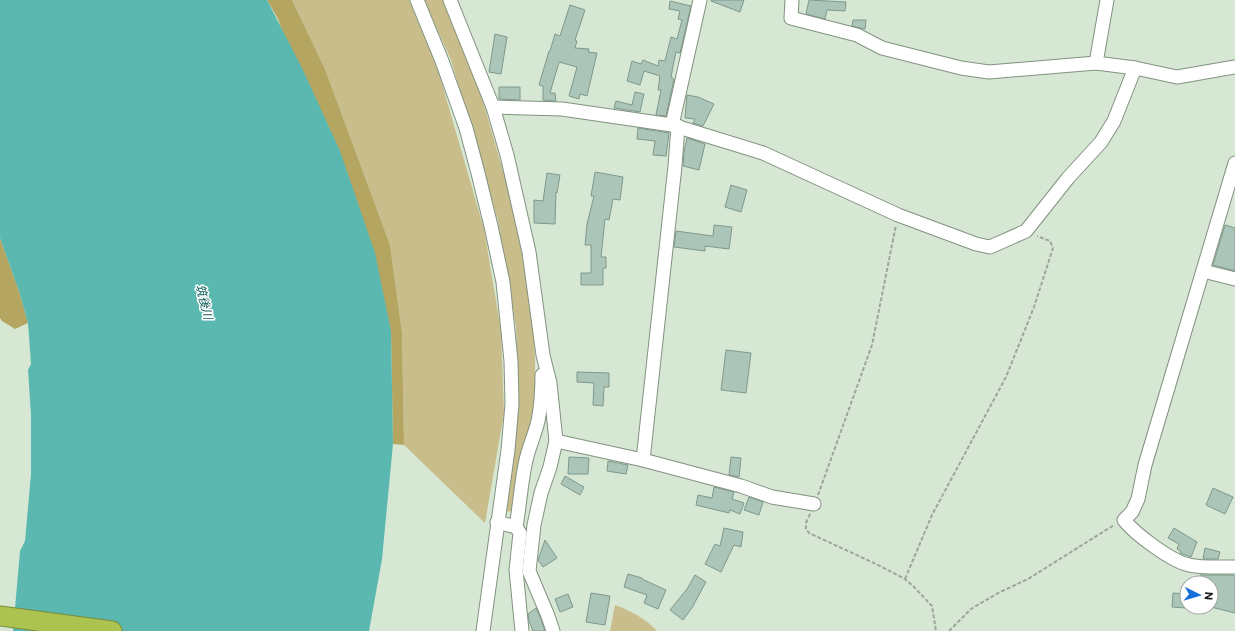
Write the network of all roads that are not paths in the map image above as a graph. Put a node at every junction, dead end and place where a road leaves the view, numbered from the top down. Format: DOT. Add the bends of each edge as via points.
graph roads {
  1 [pos="418,0"];
  2 [pos="450,0"];
  3 [pos="700,0"];
  4 [pos="792,0"];
  5 [pos="1107,0"];
  6 [pos="1096,63"];
  7 [pos="1235,67"];
  8 [pos="1135,68"];
  9 [pos="493,107"];
  10 [pos="675,126"];
  11 [pos="1235,164"];
  12 [pos="1203,271"];
  13 [pos="1235,279"];
  14 [pos="543,355"];
  15 [pos="556,441"];
  16 [pos="643,460"];
  17 [pos="814,504"];
  18 [pos="497,522"];
  19 [pos="516,526"];
  20 [pos="1235,567"];
  21 [pos="0,616"];
  22 [pos="112,631"];
  23 [pos="483,631"];
  24 [pos="522,631"];
  25 [pos="553,631"];
  1 -- 18 [label="street" via="466,128 503,282 511,361 512,404"];
  2 -- 9 [label="street"];
  3 -- 10 [label="street"];
  4 -- 6 [label="street" via="792,18 858,35 882,48 961,68 989,72"];
  5 -- 6 [label="street"];
  6 -- 8 [label="street"];
  7 -- 8 [label="street" via="1177,77"];
  8 -- 10 [label="street" via="1114,121 1101,142 1068,178 1026,231 990,247 898,215 763,153"];
  9 -- 10 [label="street" via="562,109"];
  9 -- 14 [label="street" via="529,252"];
  10 -- 16 [label="street" via="675,166"];
  11 -- 12 [label="street"];
  12 -- 13 [label="street"];
  12 -- 20 [label="street" via="1145,465 1138,499 1132,512 1124,520 1180,563 1191,566"];
  14 -- 15 [label="street" via="550,383"];
  14 -- 19 [label="street" via="538,420 526,459"];
  15 -- 16 [label="street"];
  15 -- 25 [label="street" via="534,525 529,571"];
  16 -- 17 [label="street" via="741,486 772,498"];
  18 -- 19 [label="street"];
  18 -- 23 [label="street"];
  19 -- 24 [label="street" via="520,533 516,570"];
  21 -- 22 [label="highway"];
}
